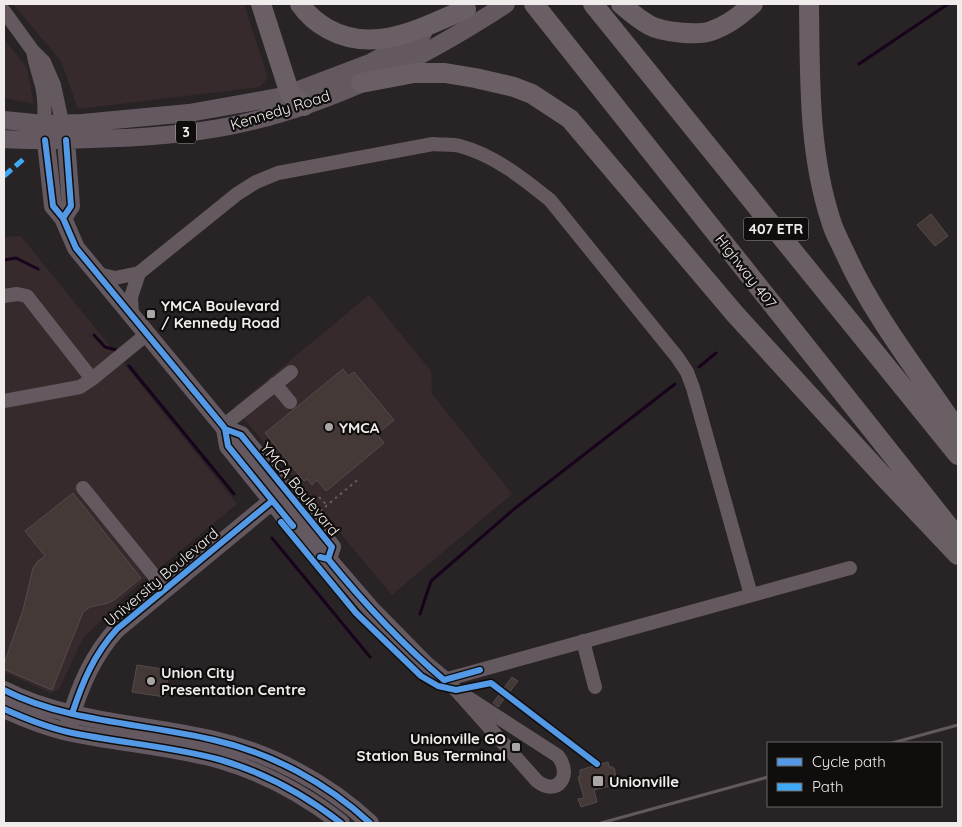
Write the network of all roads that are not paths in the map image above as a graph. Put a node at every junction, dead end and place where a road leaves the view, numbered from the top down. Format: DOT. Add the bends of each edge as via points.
graph roads {
  1 [pos="261,4"];
  2 [pos="300,4"];
  3 [pos="506,4"];
  4 [pos="593,4"];
  5 [pos="621,4"];
  6 [pos="753,4"];
  7 [pos="809,4"];
  8 [pos="534,5"];
  9 [pos="4,11"];
  10 [pos="472,12"];
  11 [pos="33,51"];
  12 [pos="361,83"];
  13 [pos="297,100"];
  14 [pos="4,120"];
  15 [pos="62,122"];
  16 [pos="44,132"];
  17 [pos="4,139"];
  18 [pos="66,140"];
  19 [pos="63,218"];
  20 [pos="139,273"];
  21 [pos="98,274"];
  22 [pos="4,296"];
  23 [pos="132,315"];
  24 [pos="147,334"];
  25 [pos="291,372"];
  26 [pos="92,379"];
  27 [pos="275,384"];
  28 [pos="4,399"];
  29 [pos="290,402"];
  30 [pos="224,427"];
  31 [pos="958,432"];
  32 [pos="958,455"];
  33 [pos="83,488"];
  34 [pos="279,496"];
  35 [pos="958,538"];
  36 [pos="958,555"];
  37 [pos="850,568"];
  38 [pos="166,588"];
  39 [pos="751,595"];
  40 [pos="583,641"];
  41 [pos="450,685"];
  42 [pos="595,687"];
  43 [pos="4,690"];
  44 [pos="4,709"];
  45 [pos="72,714"];
  46 [pos="67,732"];
  47 [pos="341,823"];
  48 [pos="370,823"];
  1 -- 13 [label="highway"];
  2 -- 10 [label="highway" via="318,23 339,35 364,40 413,31"];
  3 -- 10 [label="main road, Kennedy Road / 3"];
  4 -- 32 [label="highway, 407 ETR"];
  5 -- 6 [label="highway" via="650,26 698,34 711,32 740,16"];
  7 -- 31 [label="highway" via="812,130 831,223 872,304"];
  8 -- 35 [label="highway, Highway 407 / 407 ETR"];
  9 -- 11 [label="street"];
  10 -- 12 [label="main road, Kennedy Road / 3" via="439,46"];
  10 -- 13 [label="main road, Kennedy Road / 3"];
  11 -- 15 [label="street" via="44,62 54,85"];
  11 -- 16 [label="street" via="43,93"];
  12 -- 13 [label="main road, Kennedy Road / 3"];
  12 -- 36 [label="highway" via="414,73 445,73 475,78 532,94 570,119 735,314"];
  13 -- 15 [label="main road, Kennedy Road / 3" via="262,100 189,113"];
  13 -- 18 [label="main road, Kennedy Road / 3" via="230,126 144,138"];
  14 -- 16 [label="main road, Kennedy Road / 3"];
  15 -- 16 [label="main road, Kennedy Road / 3"];
  15 -- 18 [label="main road"];
  16 -- 17 [label="main road, Kennedy Road / 3"];
  16 -- 18 [label="main road, Kennedy Road / 3"];
  16 -- 19 [label="main road, YMCA Boulevard" via="53,206"];
  18 -- 19 [label="main road" via="71,206"];
  19 -- 21 [label="main road, YMCA Boulevard" via="76,248"];
  20 -- 21 [label="street" via="115,278"];
  20 -- 23 [label="street" via="131,297"];
  20 -- 39 [label="street" via="237,194 278,173 433,144 458,145 500,164 550,200 687,372"];
  21 -- 23 [label="main road, YMCA Boulevard"];
  22 -- 26 [label="street" via="27,296"];
  23 -- 24 [label="main road, YMCA Boulevard"];
  24 -- 26 [label="street"];
  24 -- 30 [label="main road, YMCA Boulevard"];
  25 -- 27 [label="street"];
  26 -- 28 [label="street" via="80,387"];
  27 -- 29 [label="street"];
  27 -- 30 [label="street"];
  30 -- 34 [label="main road, YMCA Boulevard" via="241,435"];
  33 -- 38 [label="street"];
  34 -- 38 [label="main road, University Boulevard"];
  34 -- 41 [label="main road, YMCA Boulevard" via="332,547 328,559 371,609"];
  37 -- 39 [label="street"];
  38 -- 45 [label="main road, University Boulevard" via="105,642 86,677"];
  39 -- 40 [label="street"];
  40 -- 41 [label="street" via="480,670"];
  40 -- 42 [label="street"];
  41 -- 41 [label="street" via="537,781 548,787 560,782 565,769 558,756"];
  43 -- 45 [label="main road"];
  44 -- 46 [label="main road"];
  45 -- 46 [label="main road, University Boulevard"];
  45 -- 48 [label="main road" via="189,734 240,748 312,780"];
  46 -- 47 [label="main road" via="221,760 295,792"];
}
